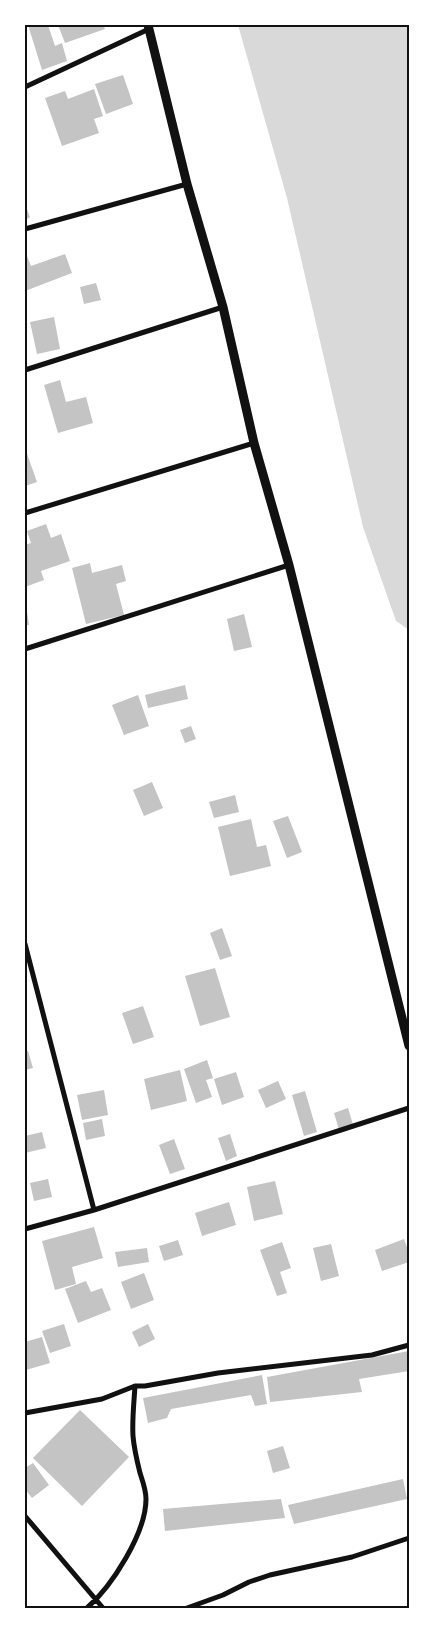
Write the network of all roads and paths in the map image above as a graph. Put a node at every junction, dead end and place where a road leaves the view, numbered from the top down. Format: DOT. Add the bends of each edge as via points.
graph roads {
  1 [pos="149,27"];
  2 [pos="25,87"];
  3 [pos="187,184"];
  4 [pos="25,229"];
  5 [pos="223,307"];
  6 [pos="25,370"];
  7 [pos="254,443"];
  8 [pos="25,513"];
  9 [pos="289,565"];
  10 [pos="25,649"];
  11 [pos="25,944"];
  12 [pos="409,1046"];
  13 [pos="409,1108"];
  14 [pos="94,1210"];
  15 [pos="25,1229"];
  16 [pos="409,1345"];
  17 [pos="135,1386"];
  18 [pos="25,1413"];
  19 [pos="25,1516"];
  20 [pos="409,1538"];
  21 [pos="96,1600"];
  22 [pos="87,1608"];
  23 [pos="103,1608"];
  24 [pos="186,1608"];
  1 -- 2 [label="street"];
  1 -- 3 [label="street"];
  3 -- 4 [label="street"];
  3 -- 5 [label="street"];
  5 -- 6 [label="street"];
  5 -- 7 [label="street"];
  7 -- 8 [label="street"];
  7 -- 9 [label="street"];
  9 -- 10 [label="street"];
  9 -- 12 [label="street"];
  11 -- 14 [label="street"];
  13 -- 14 [label="street"];
  14 -- 15 [label="street"];
  16 -- 17 [label="street" via="372,1355"];
  17 -- 18 [label="street" via="102,1399"];
  17 -- 21 [label="street" via="133,1435 145,1489 145,1509 138,1534 122,1565"];
  19 -- 21 [label="street"];
  20 -- 24 [label="street" via="352,1557 270,1575"];
  21 -- 22 [label="street"];
  21 -- 23 [label="street"];
}
